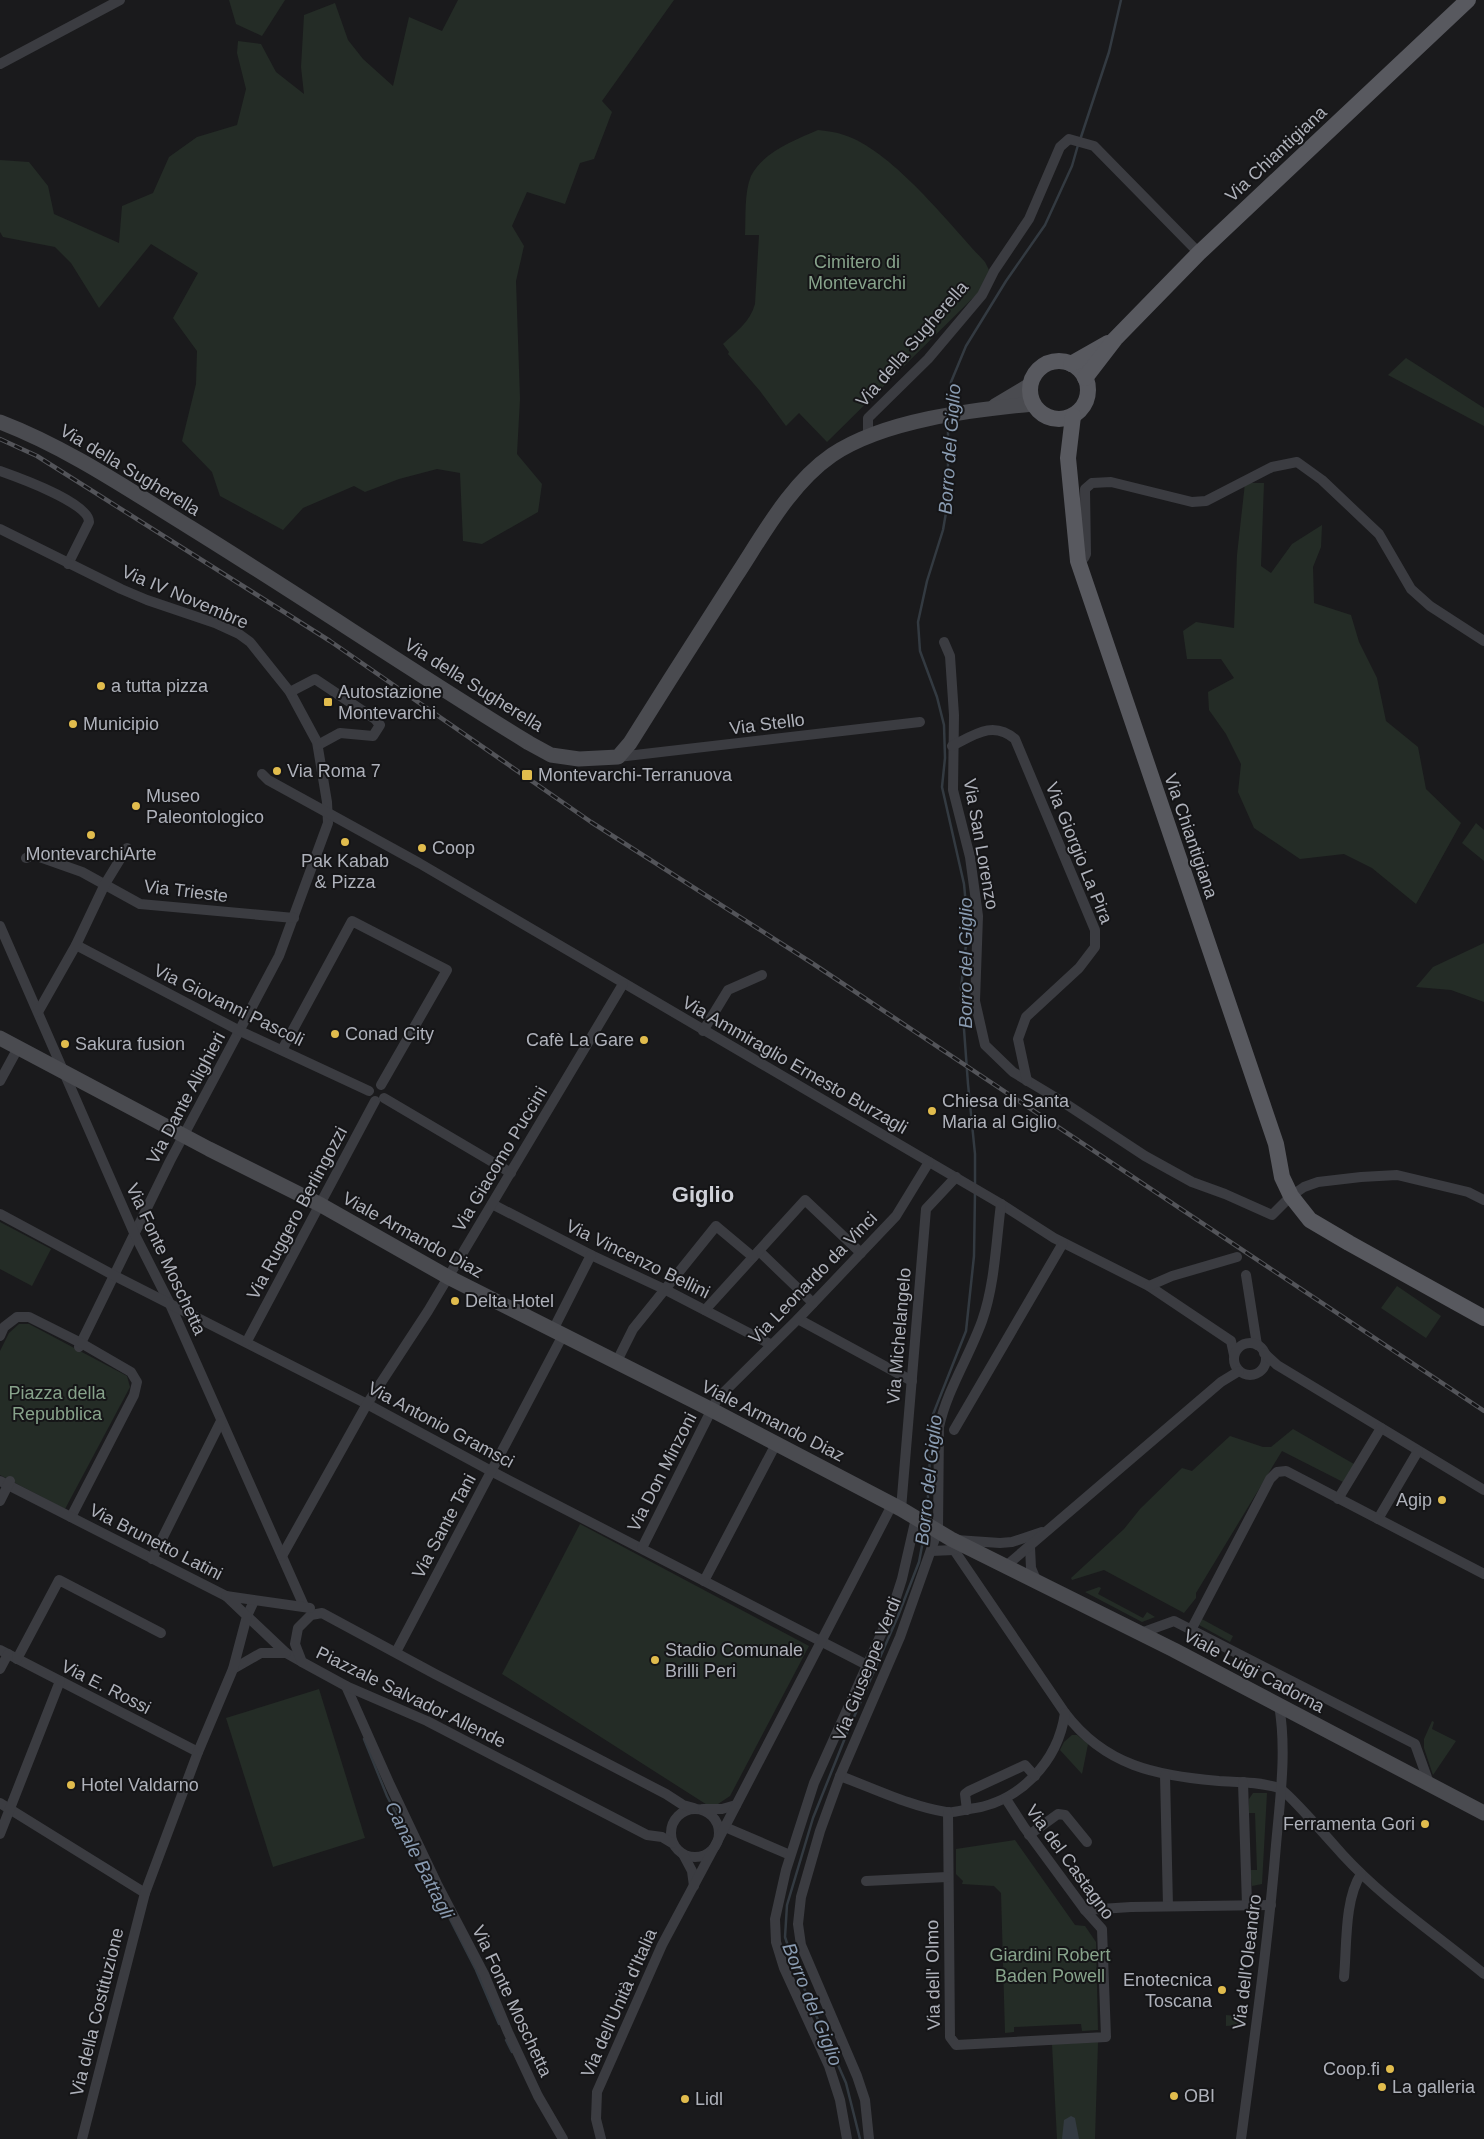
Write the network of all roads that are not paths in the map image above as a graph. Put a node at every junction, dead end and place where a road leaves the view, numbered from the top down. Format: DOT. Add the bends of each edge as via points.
graph roads {
  1 [pos="120,0"];
  2 [pos="1468,0"];
  3 [pos="0,64"];
  4 [pos="1200,253"];
  5 [pos="1115,339"];
  6 [pos="1071,364"];
  7 [pos="1085,378"];
  8 [pos="1030,385"];
  9 [pos="1033,404"];
  10 [pos="993,408"];
  11 [pos="1073,416"];
  12 [pos="1050,418"];
  13 [pos="0,422"];
  14 [pos="868,436"];
  15 [pos="1068,458"];
  16 [pos="0,471"];
  17 [pos="0,529"];
  18 [pos="1078,561"];
  19 [pos="68,564"];
  20 [pos="944,642"];
  21 [pos="1484,642"];
  22 [pos="290,692"];
  23 [pos="920,722"];
  24 [pos="318,745"];
  25 [pos="952,746"];
  26 [pos="618,757"];
  27 [pos="262,774"];
  28 [pos="328,812"];
  29 [pos="127,848"];
  30 [pos="26,858"];
  31 [pos="105,884"];
  32 [pos="294,918"];
  33 [pos="0,926"];
  34 [pos="76,945"];
  35 [pos="762,975"];
  36 [pos="623,984"];
  37 [pos="38,1012"];
  38 [pos="703,1030"];
  39 [pos="240,1031"];
  40 [pos="0,1038"];
  41 [pos="18,1048"];
  42 [pos="282,1050"];
  43 [pos="66,1074"];
  44 [pos="0,1081"];
  45 [pos="1027,1081"];
  46 [pos="381,1085"];
  47 [pos="369,1091"];
  48 [pos="379,1099"];
  49 [pos="184,1136"];
  50 [pos="929,1162"];
  51 [pos="511,1173"];
  52 [pos="958,1179"];
  53 [pos="1291,1196"];
  54 [pos="1484,1200"];
  55 [pos="492,1204"];
  56 [pos="1001,1204"];
  57 [pos="321,1205"];
  58 [pos="0,1214"];
  59 [pos="136,1235"];
  60 [pos="1064,1243"];
  61 [pos="861,1253"];
  62 [pos="756,1254"];
  63 [pos="591,1255"];
  64 [pos="1237,1258"];
  65 [pos="1246,1275"];
  66 [pos="115,1276"];
  67 [pos="448,1277"];
  68 [pos="1149,1286"];
  69 [pos="664,1289"];
  70 [pos="169,1302"];
  71 [pos="813,1303"];
  72 [pos="705,1310"];
  73 [pos="798,1318"];
  74 [pos="1484,1318"];
  75 [pos="558,1333"];
  76 [pos="0,1336"];
  77 [pos="247,1341"];
  78 [pos="770,1344"];
  79 [pos="80,1345"];
  80 [pos="1261,1349"];
  81 [pos="617,1361"];
  82 [pos="1236,1363"];
  83 [pos="1258,1372"];
  84 [pos="1292,1374"];
  85 [pos="912,1381"];
  86 [pos="367,1404"];
  87 [pos="712,1410"];
  88 [pos="221,1421"];
  89 [pos="1381,1428"];
  90 [pos="954,1430"];
  91 [pos="776,1444"];
  92 [pos="1418,1451"];
  93 [pos="491,1471"];
  94 [pos="6,1482"];
  95 [pos="1484,1490"];
  96 [pos="1338,1499"];
  97 [pos="0,1501"];
  98 [pos="897,1507"];
  99 [pos="71,1517"];
  100 [pos="916,1518"];
  101 [pos="1378,1519"];
  102 [pos="938,1530"];
  103 [pos="1046,1530"];
  104 [pos="1012,1542"];
  105 [pos="955,1543"];
  106 [pos="1030,1547"];
  107 [pos="642,1548"];
  108 [pos="930,1551"];
  109 [pos="282,1556"];
  110 [pos="152,1559"];
  111 [pos="1006,1566"];
  112 [pos="1484,1574"];
  113 [pos="704,1580"];
  114 [pos="1037,1582"];
  115 [pos="226,1596"];
  116 [pos="254,1601"];
  117 [pos="304,1606"];
  118 [pos="322,1613"];
  119 [pos="247,1616"];
  120 [pos="1191,1630"];
  121 [pos="161,1633"];
  122 [pos="1141,1633"];
  123 [pos="821,1641"];
  124 [pos="396,1652"];
  125 [pos="286,1653"];
  126 [pos="8,1654"];
  127 [pos="302,1662"];
  128 [pos="867,1665"];
  129 [pos="0,1669"];
  130 [pos="233,1669"];
  131 [pos="60,1681"];
  132 [pos="346,1686"];
  133 [pos="1279,1705"];
  134 [pos="1065,1713"];
  135 [pos="1302,1717"];
  136 [pos="1283,1726"];
  137 [pos="1078,1730"];
  138 [pos="1060,1736"];
  139 [pos="198,1752"];
  140 [pos="1165,1775"];
  141 [pos="840,1776"];
  142 [pos="1035,1776"];
  143 [pos="1243,1782"];
  144 [pos="1429,1784"];
  145 [pos="1281,1788"];
  146 [pos="1006,1799"];
  147 [pos="0,1803"];
  148 [pos="736,1805"];
  149 [pos="698,1808"];
  150 [pos="11,1810"];
  151 [pos="967,1810"];
  152 [pos="948,1812"];
  153 [pos="1484,1813"];
  154 [pos="725,1827"];
  155 [pos="0,1834"];
  156 [pos="1029,1835"];
  157 [pos="717,1842"];
  158 [pos="1086,1842"];
  159 [pos="672,1843"];
  160 [pos="683,1854"];
  161 [pos="790,1855"];
  162 [pos="1361,1874"];
  163 [pos="947,1877"];
  164 [pos="866,1881"];
  165 [pos="694,1886"];
  166 [pos="144,1893"];
  167 [pos="1247,1905"];
  168 [pos="1271,1905"];
  169 [pos="1168,1906"];
  170 [pos="1085,1910"];
  171 [pos="1484,1974"];
  172 [pos="1344,1977"];
  173 [pos="1106,2037"];
  174 [pos="82,2139"];
  175 [pos="563,2139"];
  176 [pos="601,2139"];
  177 [pos="847,2139"];
  178 [pos="869,2139"];
  179 [pos="1241,2139"];
  1 -- 3 [label="street"];
  2 -- 4 [label="main road, Via Chiantigiana"];
  4 -- 5 [label="main road, Via Chiantigiana"];
  4 -- 14 [label="street, Via della Sugherella" via="1094,146 1069,138 1060,147 1029,219 982,295 928,359 868,418"];
  5 -- 6 [label="main road, Via Chiantigiana"];
  5 -- 7 [label="main road, Via Chiantigiana"];
  6 -- 7 [label="main road"];
  6 -- 8 [label="main road" via="1045,364 1038,369"];
  7 -- 11 [label="main road, Via Chiantigiana" via="1087,395"];
  8 -- 9 [label="main road"];
  8 -- 10 [label="street"];
  9 -- 10 [label="street"];
  9 -- 12 [label="main road, Via Chiantigiana" via="1037,411"];
  10 -- 14 [label="street"];
  11 -- 12 [label="main road"];
  11 -- 15 [label="main road, Via Chiantigiana"];
  12 -- 15 [label="main road, Via Chiantigiana"];
  13 -- 26 [label="street, Via della Sugherella" via="53,445 103,473 550,755 578,759"];
  14 -- 26 [label="street" via="832,455 803,482 773,519"];
  15 -- 18 [label="main road, Via Chiantigiana"];
  16 -- 19 [label="street" via="87,513 89,522"];
  17 -- 19 [label="street, Via IV Novembre"];
  18 -- 21 [label="street" via="1086,554 1085,489 1092,483 1111,482 1192,502 1206,501 1272,467 1297,462 1322,480 1378,534 1411,589 1430,606"];
  18 -- 53 [label="main road, Via Chiantigiana"];
  19 -- 22 [label="street, Via IV Novembre" via="147,600 239,634 256,649"];
  20 -- 25 [label="street, Via San Lorenzo" via="950,656 954,715"];
  22 -- 24 [label="street, Via IV Novembre"];
  22 -- 24 [label="street" via="315,679 380,725 374,736 340,734"];
  23 -- 26 [label="street, Via Stello"];
  24 -- 28 [label="street, Via IV Novembre"];
  25 -- 45 [label="street, Via San Lorenzo" via="953,790 970,857 978,916 975,1001 985,1045"];
  25 -- 45 [label="street, Via Giorgio La Pira" via="984,730 1007,732 1015,739 1095,930 1095,947 1079,968 1026,1017 1018,1039"];
  27 -- 28 [label="street, Via Ammiraglio Ernesto Burzagli"];
  28 -- 32 [label="street, Via Dante Alighieri" via="328,823"];
  28 -- 36 [label="street, Via Ammiraglio Ernesto Burzagli"];
  29 -- 31 [label="street"];
  30 -- 31 [label="street, Via Trieste" via="34,855"];
  31 -- 32 [label="street, Via Trieste" via="140,904"];
  31 -- 34 [label="street"];
  32 -- 39 [label="street, Via Dante Alighieri" via="279,956"];
  33 -- 37 [label="street, Via Fonte Moschetta"];
  34 -- 37 [label="street"];
  34 -- 39 [label="street, Via Giovanni Pascoli"];
  35 -- 38 [label="street" via="728,990"];
  36 -- 38 [label="street, Via Ammiraglio Ernesto Burzagli"];
  36 -- 51 [label="street, Via Giacomo Puccini"];
  37 -- 43 [label="street, Via Fonte Moschetta"];
  38 -- 50 [label="street, Via Ammiraglio Ernesto Burzagli"];
  39 -- 42 [label="street, Via Giovanni Pascoli"];
  39 -- 49 [label="street, Via Dante Alighieri"];
  40 -- 41 [label="street, Viale Armando Diaz"];
  41 -- 43 [label="street, Viale Armando Diaz"];
  41 -- 44 [label="street"];
  42 -- 46 [label="street" via="352,921 447,970"];
  42 -- 47 [label="street, Via Giovanni Pascoli"];
  43 -- 49 [label="street, Viale Armando Diaz"];
  43 -- 59 [label="street, Via Fonte Moschetta"];
  45 -- 53 [label="street, Via San Lorenzo" via="1184,1177 1272,1215"];
  46 -- 47 [label="street" via="374,1085"];
  46 -- 48 [label="street" via="386,1091"];
  47 -- 48 [label="street" via="370,1098"];
  48 -- 51 [label="street"];
  48 -- 57 [label="street, Via Ruggero Berlingozzi"];
  49 -- 57 [label="street, Viale Armando Diaz"];
  49 -- 59 [label="street, Via Dante Alighieri"];
  50 -- 52 [label="street, Via Ammiraglio Ernesto Burzagli"];
  50 -- 61 [label="street, Via Leonardo da Vinci" via="896,1216"];
  51 -- 55 [label="street, Via Giacomo Puccini"];
  52 -- 56 [label="street, Via Ammiraglio Ernesto Burzagli"];
  52 -- 85 [label="street, Via Michelangelo" via="926,1209"];
  53 -- 54 [label="street" via="1318,1182 1397,1175 1462,1190"];
  53 -- 74 [label="main road, Via Chiantigiana" via="1310,1220"];
  55 -- 63 [label="street, Via Vincenzo Bellini"];
  55 -- 67 [label="street, Via Giacomo Puccini"];
  56 -- 60 [label="street, Via Ammiraglio Ernesto Burzagli"];
  56 -- 102 [label="street, Via Giuseppe Verdi" via="990,1293 939,1427"];
  57 -- 67 [label="street, Viale Armando Diaz"];
  57 -- 77 [label="street, Via Ruggero Berlingozzi"];
  58 -- 66 [label="street, Via Antonio Gramsci"];
  59 -- 66 [label="street, Via Dante Alighieri"];
  59 -- 70 [label="street, Via Fonte Moschetta"];
  60 -- 68 [label="street, Via Ammiraglio Ernesto Burzagli"];
  60 -- 90 [label="street"];
  61 -- 62 [label="street" via="805,1200"];
  61 -- 71 [label="street, Via Leonardo da Vinci"];
  62 -- 69 [label="street" via="716,1226"];
  62 -- 71 [label="street"];
  62 -- 72 [label="street"];
  63 -- 69 [label="street, Via Vincenzo Bellini"];
  63 -- 75 [label="street, Via Sante Tani"];
  64 -- 68 [label="street" via="1172,1276"];
  65 -- 80 [label="street"];
  66 -- 70 [label="street, Via Antonio Gramsci"];
  66 -- 79 [label="street, Via Dante Alighieri"];
  67 -- 75 [label="street, Viale Armando Diaz"];
  67 -- 86 [label="street, Via Giacomo Puccini"];
  68 -- 82 [label="street, Via Ammiraglio Ernesto Burzagli" via="1231,1341"];
  69 -- 72 [label="street, Via Vincenzo Bellini"];
  69 -- 81 [label="street" via="633,1329"];
  70 -- 77 [label="street, Via Antonio Gramsci"];
  70 -- 88 [label="street, Via Fonte Moschetta"];
  71 -- 73 [label="street, Via Leonardo da Vinci"];
  72 -- 78 [label="street, Via Vincenzo Bellini"];
  73 -- 78 [label="street, Via Leonardo da Vinci"];
  73 -- 85 [label="street"];
  75 -- 81 [label="street, Viale Armando Diaz"];
  75 -- 93 [label="street, Via Sante Tani"];
  76 -- 79 [label="street" via="4,1327 17,1317 29,1317"];
  77 -- 86 [label="street, Via Antonio Gramsci"];
  78 -- 87 [label="street, Via Leonardo da Vinci" via="717,1399"];
  79 -- 99 [label="street" via="131,1372 137,1382 134,1395"];
  80 -- 82 [label="street" via="1243,1344"];
  80 -- 83 [label="street" via="1265,1363"];
  80 -- 84 [label="street"];
  81 -- 87 [label="street, Viale Armando Diaz"];
  82 -- 83 [label="street" via="1249,1374"];
  82 -- 103 [label="street" via="1220,1382"];
  83 -- 84 [label="street" via="1272,1370"];
  84 -- 89 [label="street"];
  85 -- 98 [label="street, Via Michelangelo"];
  86 -- 93 [label="street, Via Antonio Gramsci"];
  86 -- 109 [label="street, Via Giacomo Puccini"];
  87 -- 91 [label="street, Viale Armando Diaz"];
  87 -- 107 [label="street, Via Don Minzoni"];
  88 -- 109 [label="street, Via Fonte Moschetta"];
  88 -- 110 [label="street"];
  89 -- 92 [label="street"];
  89 -- 96 [label="street"];
  91 -- 98 [label="street, Viale Armando Diaz"];
  91 -- 113 [label="street"];
  92 -- 95 [label="street"];
  92 -- 101 [label="street"];
  93 -- 107 [label="street, Via Antonio Gramsci"];
  93 -- 124 [label="street, Via Sante Tani"];
  94 -- 97 [label="street"];
  94 -- 99 [label="street, Via Brunetto Latini"];
  96 -- 101 [label="street"];
  96 -- 120 [label="street" via="1286,1471 1277,1472 1270,1479"];
  98 -- 100 [label="street, Viale Armando Diaz"];
  98 -- 123 [label="street, Via dell'Unità d'Italia"];
  99 -- 110 [label="street, Via Brunetto Latini"];
  100 -- 102 [label="street, Viale Armando Diaz"];
  100 -- 128 [label="street" via="892,1610"];
  101 -- 112 [label="street"];
  102 -- 105 [label="street, Viale Armando Diaz"];
  102 -- 108 [label="street, Via Giuseppe Verdi"];
  103 -- 104 [label="street"];
  103 -- 106 [label="street"];
  104 -- 105 [label="street"];
  104 -- 111 [label="street"];
  105 -- 108 [label="street"];
  105 -- 111 [label="street, Viale Luigi Cadorna"];
  105 -- 134 [label="street" via="964,1564"];
  106 -- 111 [label="street"];
  106 -- 114 [label="street" via="1031,1568"];
  107 -- 113 [label="street, Via Antonio Gramsci"];
  108 -- 141 [label="street, Via Giuseppe Verdi" via="900,1637"];
  109 -- 117 [label="street, Via Fonte Moschetta"];
  110 -- 115 [label="street, Via Brunetto Latini"];
  111 -- 114 [label="street, Viale Luigi Cadorna"];
  113 -- 123 [label="street, Via Antonio Gramsci"];
  114 -- 122 [label="street, Viale Luigi Cadorna"];
  115 -- 116 [label="street"];
  115 -- 119 [label="street"];
  116 -- 117 [label="street"];
  116 -- 119 [label="street, Via della Costituzione"];
  117 -- 118 [label="street"];
  118 -- 124 [label="street, Piazzale Salvador Allende"];
  118 -- 127 [label="street, Piazzale Salvador Allende" via="311,1615 298,1628 294,1644"];
  119 -- 125 [label="street"];
  119 -- 130 [label="street, Via della Costituzione"];
  120 -- 122 [label="street" via="1174,1621"];
  120 -- 144 [label="street" via="1415,1744"];
  121 -- 126 [label="street" via="59,1580"];
  122 -- 133 [label="street, Viale Luigi Cadorna"];
  123 -- 128 [label="street, Via Antonio Gramsci"];
  123 -- 148 [label="street, Via dell'Unità d'Italia"];
  124 -- 149 [label="street, Piazzale Salvador Allende" via="683,1805"];
  125 -- 127 [label="street"];
  125 -- 130 [label="street" via="261,1653"];
  126 -- 129 [label="street"];
  126 -- 131 [label="street, Via E. Rossi"];
  127 -- 132 [label="street, Piazzale Salvador Allende"];
  128 -- 161 [label="street" via="822,1763"];
  130 -- 139 [label="street, Via della Costituzione"];
  131 -- 139 [label="street, Via E. Rossi"];
  131 -- 150 [label="street"];
  132 -- 159 [label="street, Piazzale Salvador Allende" via="426,1721 647,1835 662,1837"];
  132 -- 175 [label="street, Via Fonte Moschetta" via="437,1884 484,1974 511,2040"];
  133 -- 135 [label="street, Viale Luigi Cadorna"];
  133 -- 136 [label="street, Via dell'Oleandro"];
  134 -- 137 [label="street"];
  134 -- 138 [label="street"];
  135 -- 136 [label="street"];
  135 -- 144 [label="street, Viale Luigi Cadorna"];
  136 -- 145 [label="street, Via dell'Oleandro"];
  137 -- 138 [label="street"];
  137 -- 140 [label="street" via="1111,1755"];
  138 -- 142 [label="street"];
  139 -- 166 [label="street, Via della Costituzione"];
  140 -- 143 [label="street"];
  140 -- 169 [label="street"];
  141 -- 152 [label="street" via="919,1805"];
  141 -- 178 [label="street, Via Giuseppe Verdi" via="801,1897 798,1924 801,1945 857,2076"];
  142 -- 146 [label="street"];
  142 -- 151 [label="street" via="1024,1765 969,1791 964,1794"];
  143 -- 145 [label="street"];
  143 -- 167 [label="street"];
  144 -- 153 [label="street, Viale Luigi Cadorna"];
  145 -- 162 [label="street"];
  145 -- 168 [label="street, Via dell'Oleandro"];
  146 -- 151 [label="street"];
  146 -- 156 [label="street, Via del Castagno"];
  147 -- 150 [label="street"];
  148 -- 149 [label="street" via="722,1809"];
  148 -- 154 [label="street, Via dell'Unità d'Italia"];
  149 -- 157 [label="street, Piazzale Salvador Allende" via="715,1818 719,1826"];
  149 -- 159 [label="street" via="679,1814 674,1820 670,1835"];
  150 -- 155 [label="street"];
  150 -- 166 [label="street"];
  151 -- 152 [label="street"];
  152 -- 163 [label="street, Via dell' Olmo"];
  154 -- 157 [label="street, Via dell'Unità d'Italia"];
  154 -- 161 [label="street"];
  156 -- 158 [label="street" via="1062,1814"];
  156 -- 170 [label="street, Via del Castagno"];
  157 -- 160 [label="street" via="707,1854 691,1857"];
  157 -- 165 [label="street, Via dell'Unità d'Italia"];
  159 -- 160 [label="street, Piazzale Salvador Allende"];
  160 -- 165 [label="street, Piazzale Salvador Allende" via="692,1871"];
  161 -- 177 [label="street" via="775,1919 776,1942 784,1968 829,2066 840,2100"];
  162 -- 171 [label="street"];
  162 -- 172 [label="street" via="1350,1904"];
  163 -- 164 [label="street"];
  163 -- 173 [label="street, Via dell' Olmo" via="950,2037 956,2045"];
  165 -- 176 [label="street, Via dell'Unità d'Italia" via="662,1945 598,2092 596,2119"];
  166 -- 174 [label="street, Via della Costituzione"];
  167 -- 168 [label="street"];
  167 -- 169 [label="street"];
  168 -- 179 [label="street, Via dell'Oleandro"];
  169 -- 170 [label="street"];
  170 -- 173 [label="street, Via del Castagno" via="1102,1929"];
}
